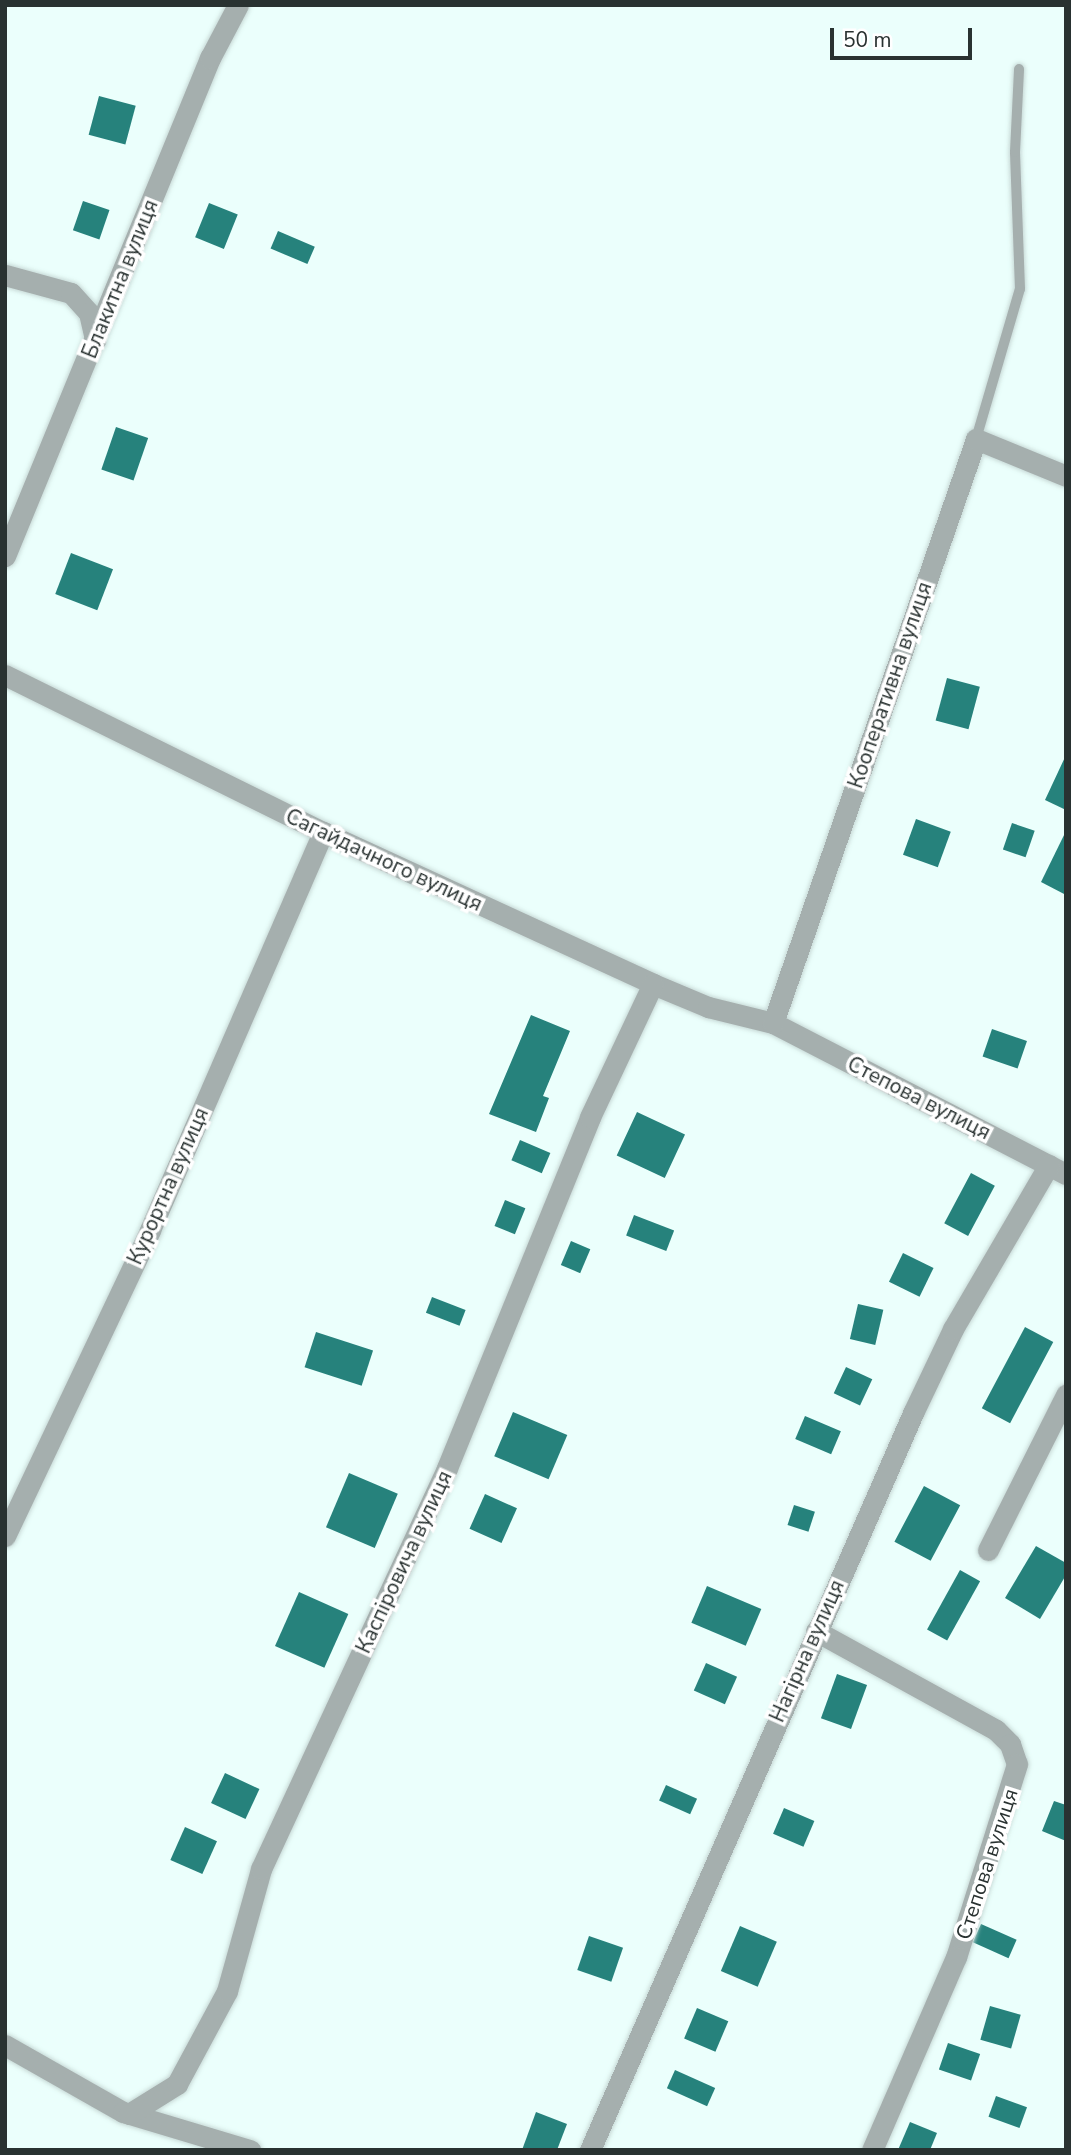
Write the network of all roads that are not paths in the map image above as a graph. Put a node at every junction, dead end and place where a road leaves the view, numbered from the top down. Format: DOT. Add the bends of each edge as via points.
graph roads {
  1 [pos="238,5"];
  2 [pos="1019,69"];
  3 [pos="5,275"];
  4 [pos="95,340"];
  5 [pos="976,439"];
  6 [pos="1066,476"];
  7 [pos="5,556"];
  8 [pos="5,675"];
  9 [pos="323,832"];
  10 [pos="653,984"];
  11 [pos="773,1023"];
  12 [pos="1058,1170"];
  13 [pos="1066,1395"];
  14 [pos="5,1536"];
  15 [pos="988,1550"];
  16 [pos="816,1631"];
  17 [pos="5,2045"];
  18 [pos="129,2114"];
  19 [pos="250,2150"];
  20 [pos="590,2150"];
  21 [pos="872,2150"];
  1 -- 4 [label="street, Блакитна вулиця" via="210,58"];
  2 -- 5 [label="lane" via="1015,152 1020,289"];
  3 -- 4 [label="street" via="71,293 89,313"];
  4 -- 7 [label="street, Блакитна вулиця"];
  5 -- 6 [label="street"];
  5 -- 11 [label="street, Кооперативна вулиця"];
  8 -- 9 [label="street, Сагайдачного вулиця"];
  9 -- 10 [label="street, Сагайдачного вулиця"];
  9 -- 14 [label="street, Курортна вулиця" via="150,1230"];
  10 -- 11 [label="street, Сагайдачного вулиця" via="708,1007"];
  10 -- 18 [label="street, Каспіровича вулиця" via="590,1117 447,1468 261,1869 227,1991 177,2084"];
  11 -- 12 [label="street, Степова вулиця"];
  12 -- 16 [label="street, Нагірна вулиця" via="953,1329"];
  13 -- 15 [label="street"];
  16 -- 20 [label="street, Нагірна вулиця"];
  16 -- 21 [label="street, Степова вулиця" via="996,1730 1010,1744 1017,1764 957,1957"];
  17 -- 18 [label="street"];
  18 -- 19 [label="street"];
}
